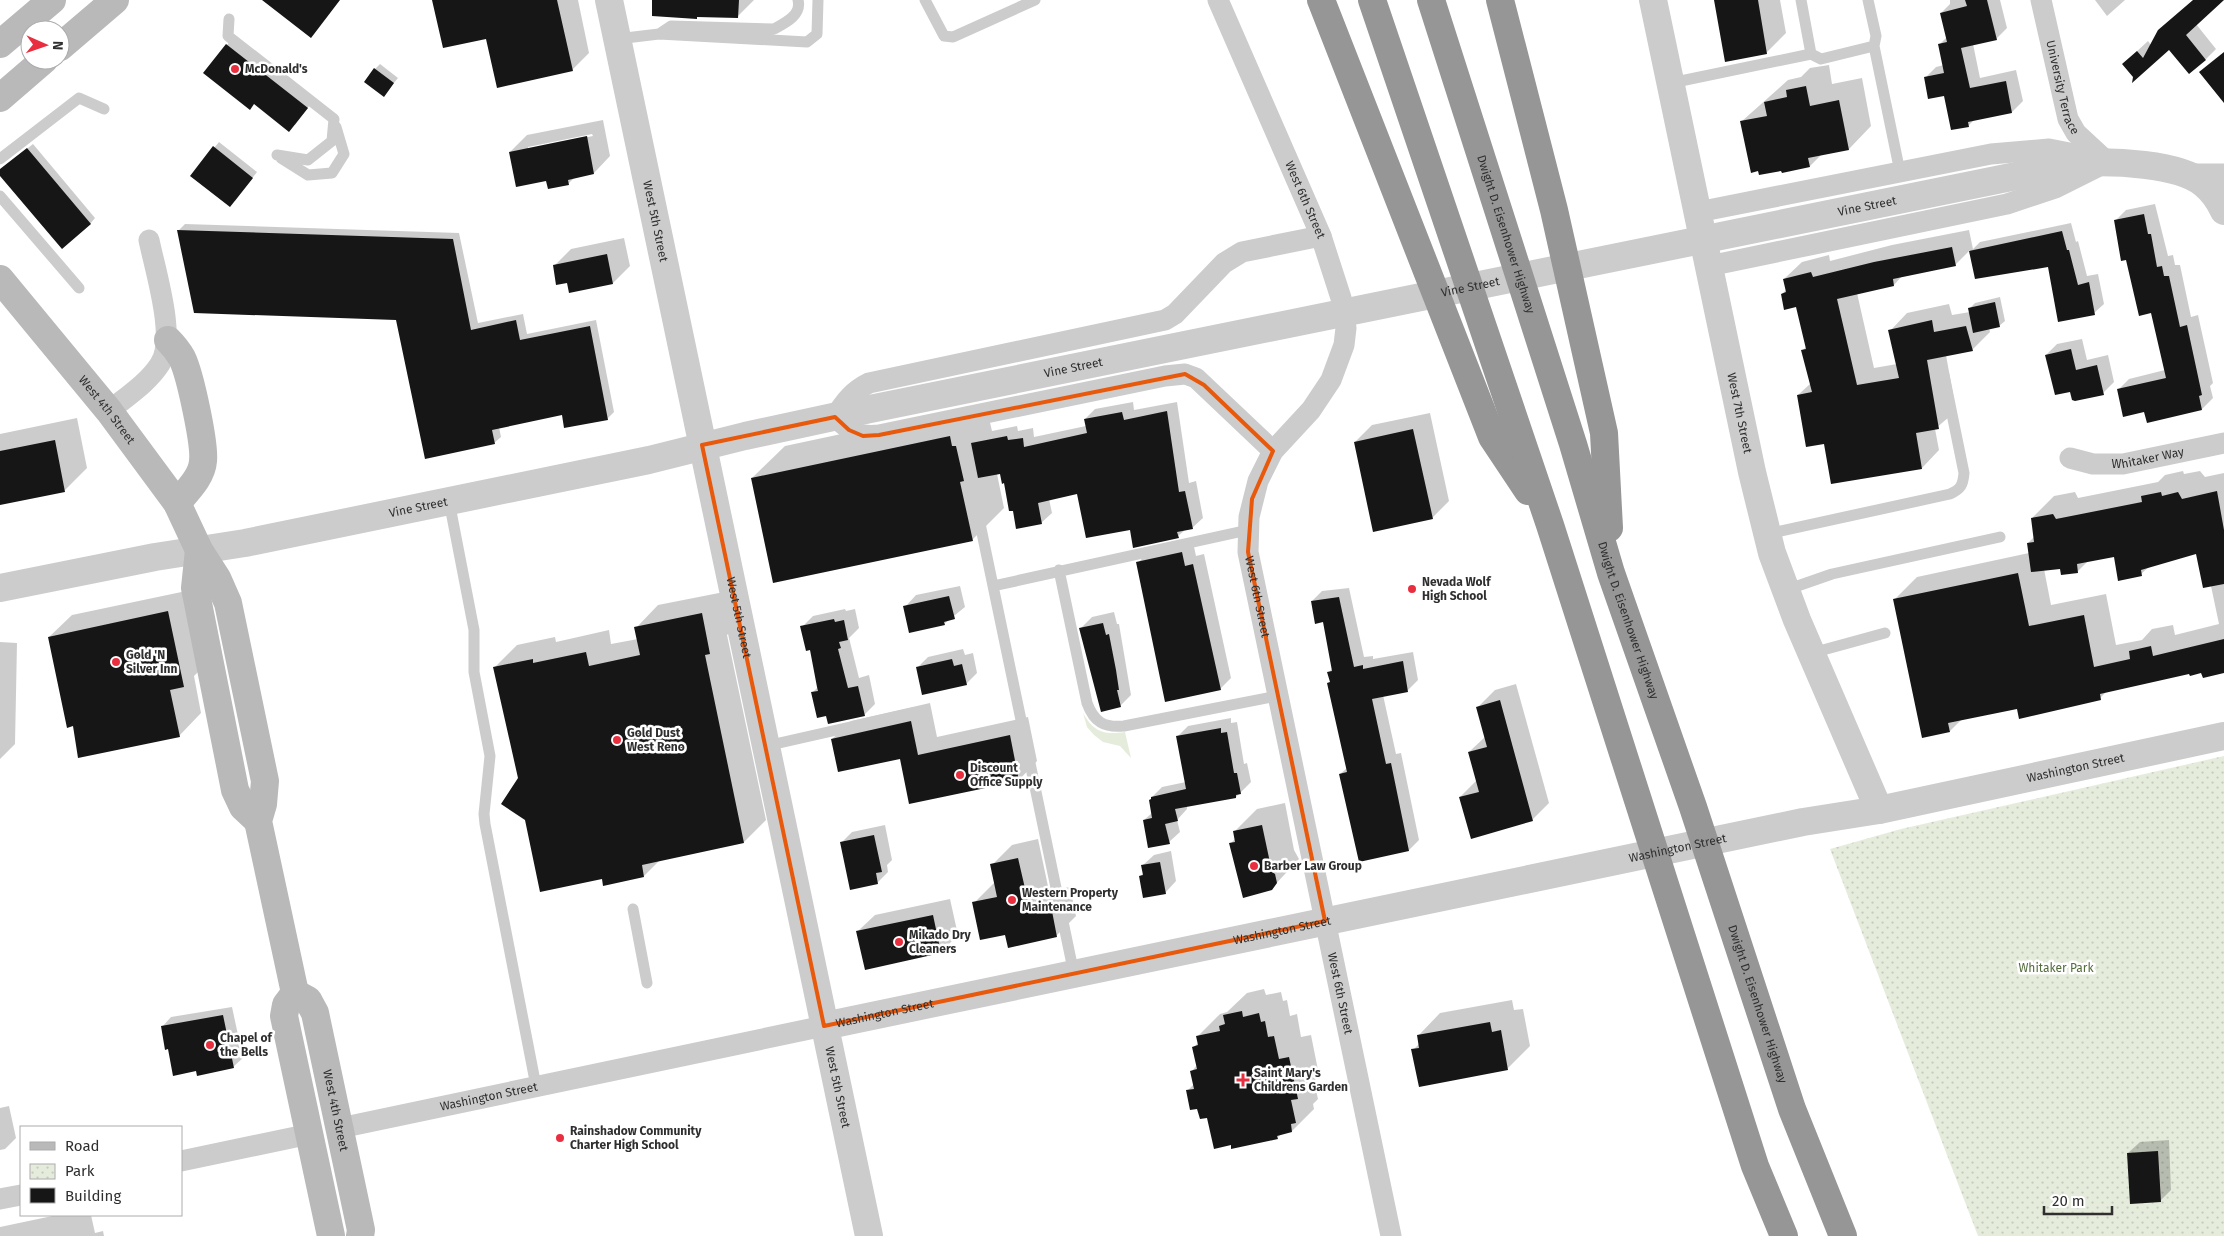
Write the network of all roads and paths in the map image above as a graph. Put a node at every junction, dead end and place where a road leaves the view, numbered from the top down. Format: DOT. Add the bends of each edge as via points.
graph roads {
  1 [pos="52,0"];
  2 [pos="116,0"];
  3 [pos="609,0"];
  4 [pos="798,0"];
  5 [pos="818,0"];
  6 [pos="924,0"];
  7 [pos="1035,0"];
  8 [pos="1218,0"];
  9 [pos="1321,0"];
  10 [pos="1372,0"];
  11 [pos="1431,0"];
  12 [pos="1500,0"];
  13 [pos="1653,0"];
  14 [pos="1801,0"];
  15 [pos="1868,0"];
  16 [pos="2041,0"];
  17 [pos="229,19"];
  18 [pos="659,34"];
  19 [pos="70,39"];
  20 [pos="617,39"];
  21 [pos="0,44"];
  22 [pos="1874,46"];
  23 [pos="1811,54"];
  24 [pos="32,70"];
  25 [pos="1671,83"];
  26 [pos="0,98"];
  27 [pos="104,109"];
  28 [pos="334,119"];
  29 [pos="0,158"];
  30 [pos="2107,161"];
  31 [pos="1900,172"];
  32 [pos="2182,173"];
  33 [pos="2224,174"];
  34 [pos="0,196"];
  35 [pos="1698,212"];
  36 [pos="2224,212"];
  37 [pos="1321,236"];
  38 [pos="149,240"];
  39 [pos="1709,266"];
  40 [pos="0,279"];
  41 [pos="79,288"];
  42 [pos="168,340"];
  43 [pos="1944,375"];
  44 [pos="110,411"];
  45 [pos="835,417"];
  46 [pos="958,418"];
  47 [pos="2224,443"];
  48 [pos="702,445"];
  49 [pos="1273,451"];
  50 [pos="2070,458"];
  51 [pos="449,501"];
  52 [pos="177,503"];
  53 [pos="1550,526"];
  54 [pos="1248,530"];
  55 [pos="1767,534"];
  56 [pos="2000,537"];
  57 [pos="198,550"];
  58 [pos="1059,570"];
  59 [pos="1611,573"];
  60 [pos="993,586"];
  61 [pos="0,588"];
  62 [pos="1785,590"];
  63 [pos="1885,633"];
  64 [pos="1812,653"];
  65 [pos="1277,696"];
  66 [pos="912,713"];
  67 [pos="2224,736"];
  68 [pos="766,746"];
  69 [pos="1879,810"];
  70 [pos="633,909"];
  71 [pos="1325,922"];
  72 [pos="1074,974"];
  73 [pos="647,983"];
  74 [pos="295,993"];
  75 [pos="824,1026"];
  76 [pos="536,1086"];
  77 [pos="340,1128"];
  78 [pos="310,1134"];
  79 [pos="182,1161"];
  80 [pos="20,1194"];
  81 [pos="0,1199"];
  82 [pos="72,1216"];
  83 [pos="77,1236"];
  84 [pos="331,1236"];
  85 [pos="360,1236"];
  86 [pos="869,1236"];
  87 [pos="1390,1236"];
  88 [pos="1784,1236"];
  89 [pos="1843,1236"];
  1 -- 21 [label="main road"];
  2 -- 19 [label="main road"];
  3 -- 20 [label="street, West 5th Street"];
  4 -- 18 [label="lane" via="796,13 787,23 774,29 671,26"];
  5 -- 18 [label="lane" via="817,34 807,42"];
  6 -- 7 [label="lane" via="944,36 953,37"];
  8 -- 37 [label="street, West 6th Street"];
  9 -- 53 [label="highway" via="1492,437"];
  10 -- 53 [label="highway"];
  11 -- 59 [label="highway, Dwight D. Eisenhower Highway"];
  12 -- 59 [label="highway" via="1554,210 1604,433"];
  13 -- 25 [label="street, West 7th Street"];
  14 -- 23 [label="lane"];
  15 -- 22 [label="lane" via="1876,36"];
  16 -- 30 [label="street, University Terrace" via="2068,119 2076,133"];
  17 -- 28 [label="lane" via="228,36"];
  18 -- 20 [label="lane"];
  20 -- 48 [label="street, West 5th Street"];
  22 -- 23 [label="lane" via="1821,59"];
  22 -- 31 [label="lane"];
  23 -- 25 [label="lane"];
  24 -- 26 [label="main road"];
  25 -- 35 [label="street, West 7th Street"];
  27 -- 29 [label="lane" via="80,98"];
  28 -- 28 [label="lane" via="332,141 308,160 278,155 308,175 332,173 344,154"];
  30 -- 31 [label="street, Vine Street" via="2049,149 2019,150"];
  30 -- 32 [label="street, Vine Street"];
  30 -- 39 [label="street" via="2055,188 2007,204"];
  30 -- 45 [label="street, Vine Street" via="2005,177"];
  31 -- 35 [label="street, Vine Street"];
  32 -- 33 [label="street, Vine Street"];
  32 -- 36 [label="street" via="2202,182 2216,195"];
  34 -- 41 [label="lane"];
  35 -- 39 [label="street, West 7th Street"];
  37 -- 45 [label="street" via="1242,252 1224,263 1165,320 869,383 856,390"];
  37 -- 49 [label="street, West 6th Street" via="1344,312 1344,346 1322,395"];
  38 -- 42 [label="street"];
  39 -- 55 [label="street, West 7th Street"];
  40 -- 44 [label="main road, West 4th Street"];
  42 -- 44 [label="street" via="161,364"];
  42 -- 52 [label="main road" via="183,360 190,382 204,461 199,475"];
  43 -- 55 [label="lane" via="1964,473 1963,484 1958,490"];
  44 -- 52 [label="main road, West 4th Street"];
  45 -- 46 [label="street" via="849,430 863,436"];
  45 -- 48 [label="street, Vine Street"];
  46 -- 49 [label="street" via="1185,374 1204,385"];
  46 -- 60 [label="lane"];
  47 -- 50 [label="street, Whitaker Way" via="2122,464 2093,464"];
  48 -- 51 [label="street, Vine Street" via="649,460"];
  48 -- 68 [label="street, West 5th Street"];
  49 -- 54 [label="street, West 6th Street" via="1252,499"];
  51 -- 57 [label="street, Vine Street"];
  51 -- 76 [label="lane" via="474,630 474,672 490,756 485,824"];
  52 -- 57 [label="main road, West 4th Street"];
  53 -- 88 [label="highway" via="1755,1166"];
  54 -- 58 [label="lane"];
  54 -- 65 [label="street, West 6th Street" via="1251,569"];
  55 -- 62 [label="street, West 7th Street"];
  56 -- 62 [label="lane" via="1832,574"];
  57 -- 61 [label="street, Vine Street"];
  57 -- 74 [label="main road, West 4th Street" via="228,603 234,630 265,781 258,821"];
  58 -- 60 [label="lane"];
  58 -- 65 [label="lane" via="1087,703 1099,723 1110,727 1124,726"];
  59 -- 89 [label="highway, Dwight D. Eisenhower Highway" via="1693,807 1792,1109"];
  60 -- 72 [label="lane"];
  62 -- 64 [label="street, West 7th Street"];
  63 -- 64 [label="lane"];
  64 -- 69 [label="street, West 7th Street"];
  65 -- 71 [label="street, West 6th Street"];
  66 -- 68 [label="lane"];
  67 -- 69 [label="street, Washington Street"];
  68 -- 75 [label="street, West 5th Street"];
  69 -- 71 [label="street, Washington Street" via="1803,822"];
  70 -- 73 [label="lane"];
  71 -- 72 [label="street, Washington Street"];
  71 -- 87 [label="street, West 6th Street"];
  72 -- 75 [label="street, Washington Street"];
  74 -- 77 [label="main road, West 4th Street" via="308,1000 315,1013"];
  74 -- 78 [label="main road" via="286,1005 284,1016"];
  75 -- 76 [label="street, Washington Street"];
  75 -- 86 [label="street, West 5th Street"];
  76 -- 77 [label="street, Washington Street"];
  77 -- 85 [label="main road, West 4th Street"];
  78 -- 79 [label="street"];
  78 -- 84 [label="main road"];
  80 -- 81 [label="street"];
  82 -- 83 [label="lane"];
}
